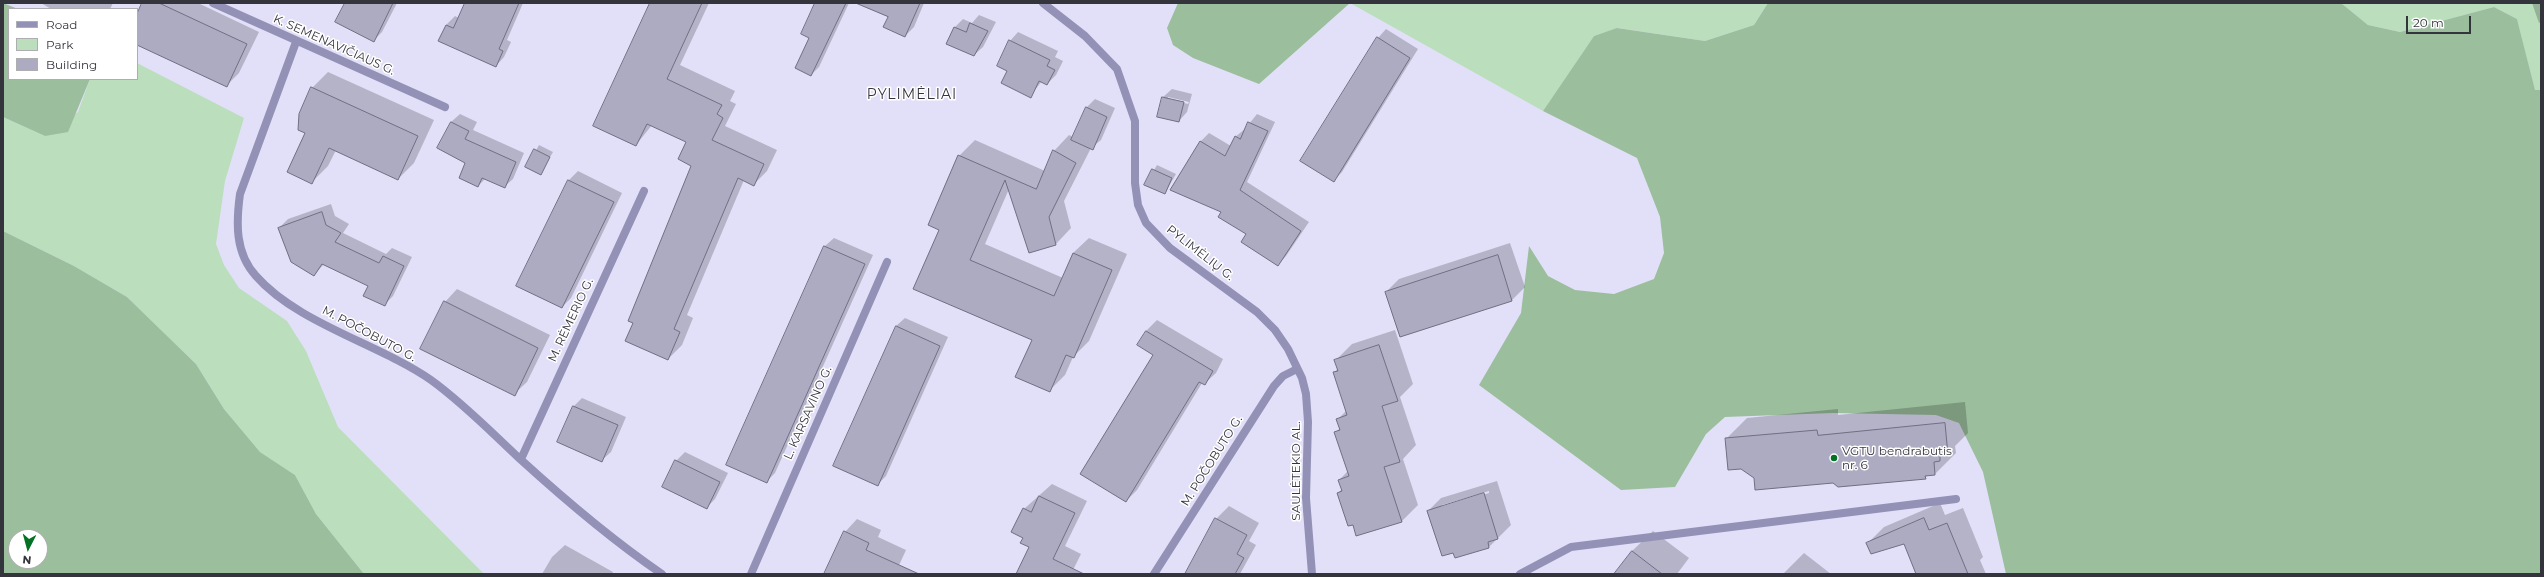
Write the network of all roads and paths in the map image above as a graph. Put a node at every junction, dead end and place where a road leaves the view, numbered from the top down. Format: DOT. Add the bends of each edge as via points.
graph roads {
  1 [pos="214,3"];
  2 [pos="1043,3"];
  3 [pos="296,42"];
  4 [pos="446,107"];
  5 [pos="644,191"];
  6 [pos="887,262"];
  7 [pos="1297,369"];
  8 [pos="521,459"];
  9 [pos="1956,499"];
  10 [pos="662,574"];
  11 [pos="751,574"];
  12 [pos="1154,574"];
  13 [pos="1312,574"];
  14 [pos="1520,574"];
  1 -- 3 [label="street, K. SEMENAVIČIAUS G."];
  2 -- 7 [label="street, PYLIMĖLIŲ G." via="1085,36 1118,69 1135,121 1135,184 1138,205 1146,223 1160,240 1257,312 1275,330"];
  3 -- 4 [label="street, K. SEMENAVIČIAUS G."];
  3 -- 8 [label="street, M. POČOBUTO G." via="240,194 236,217 238,242 245,260 254,275 282,301 430,380 456,399"];
  5 -- 8 [label="street, M. RĖMERIO G."];
  6 -- 11 [label="street, L. KARSAVINO G."];
  7 -- 12 [label="street, M. POČOBUTO G." via="1283,376 1274,386"];
  7 -- 13 [label="street, SAULĖTEKIO AL." via="1306,394 1306,498"];
  8 -- 10 [label="street, M. POČOBUTO G." via="631,553"];
  9 -- 14 [label="street" via="1571,547"];
}
